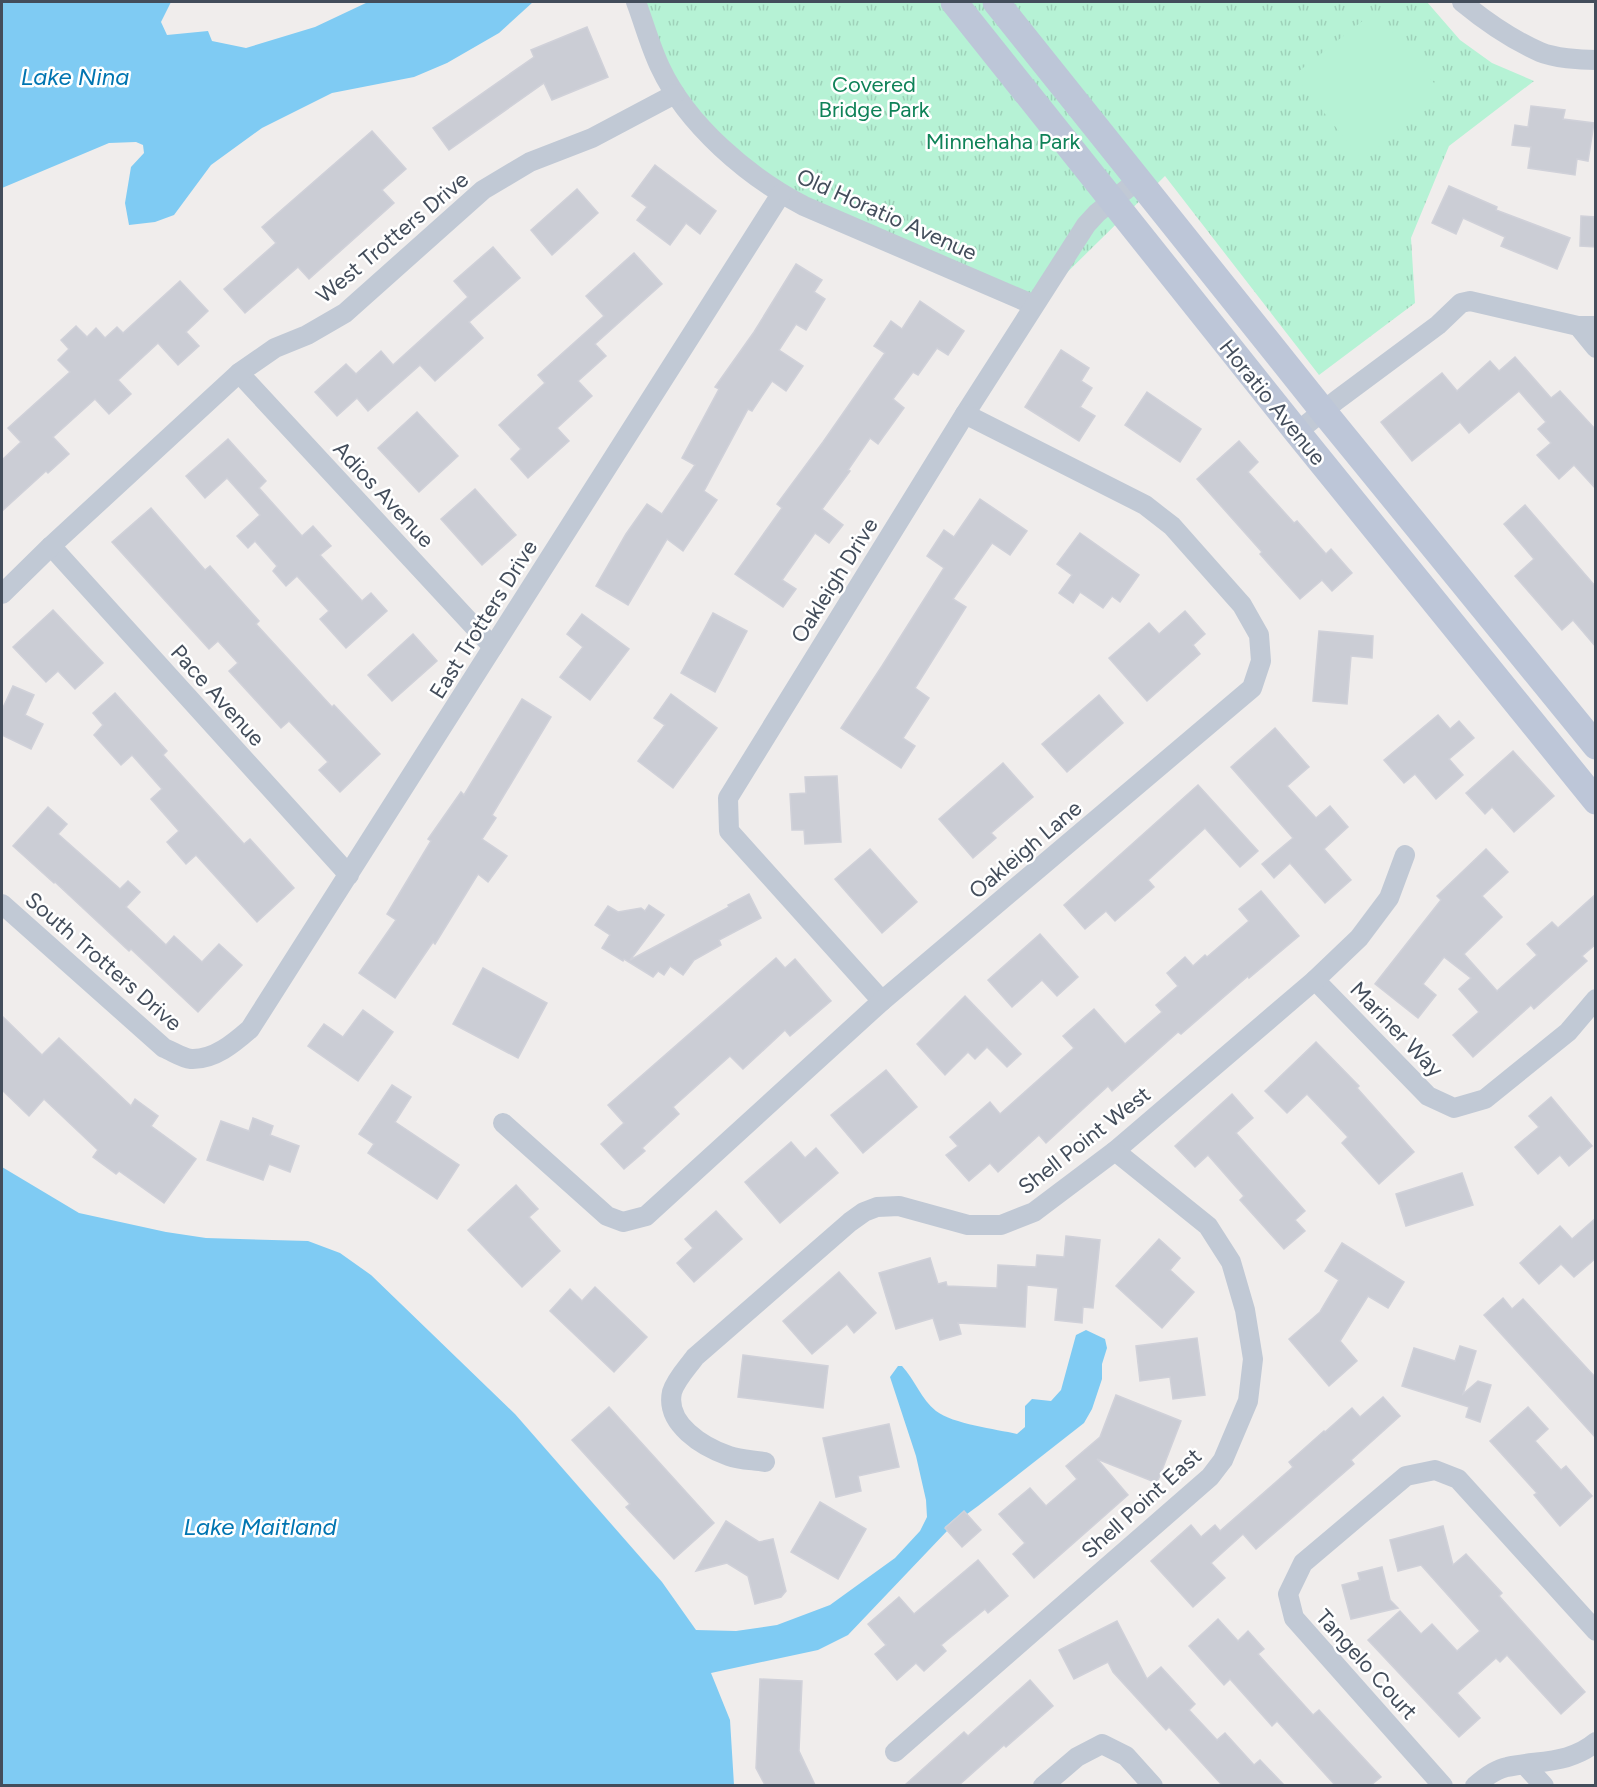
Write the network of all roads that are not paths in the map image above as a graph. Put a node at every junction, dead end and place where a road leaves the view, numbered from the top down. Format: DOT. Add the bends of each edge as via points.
graph roads {
  1 [pos="636,2"];
  2 [pos="954,2"];
  3 [pos="996,2"];
  4 [pos="1462,2"];
  5 [pos="1596,60"];
  6 [pos="675,94"];
  7 [pos="1138,180"];
  8 [pos="781,194"];
  9 [pos="1113,201"];
  10 [pos="1034,305"];
  11 [pos="1587,326"];
  12 [pos="1596,348"];
  13 [pos="239,373"];
  14 [pos="1323,411"];
  15 [pos="965,414"];
  16 [pos="1297,432"];
  17 [pos="51,546"];
  18 [pos="2,594"];
  19 [pos="493,647"];
  20 [pos="1596,746"];
  21 [pos="1596,801"];
  22 [pos="1405,855"];
  23 [pos="349,875"];
  24 [pos="2,904"];
  25 [pos="1315,980"];
  26 [pos="1596,999"];
  27 [pos="882,1001"];
  28 [pos="1596,1018"];
  29 [pos="1568,1032"];
  30 [pos="211,1055"];
  31 [pos="503,1123"];
  32 [pos="1115,1151"];
  33 [pos="765,1462"];
  34 [pos="1596,1631"];
  35 [pos="1596,1742"];
  36 [pos="895,1752"];
  37 [pos="1524,1764"];
  38 [pos="1043,1785"];
  39 [pos="1153,1785"];
  40 [pos="1443,1785"];
  41 [pos="1476,1785"];
  42 [pos="1544,1785"];
  1 -- 6 [label="street, Old Horatio Avenue" via="660,67"];
  2 -- 9 [label="main road, Horatio Avenue"];
  3 -- 7 [label="main road, Horatio Avenue"];
  4 -- 5 [label="street" via="1542,53"];
  6 -- 8 [label="street, Old Horatio Avenue" via="724,149"];
  6 -- 13 [label="street, West Trotters Drive" via="592,138 530,162 483,190 345,313 275,348"];
  7 -- 9 [label="street, Oakleigh Drive"];
  7 -- 14 [label="main road, Horatio Avenue"];
  8 -- 10 [label="street, Old Horatio Avenue"];
  8 -- 19 [label="street, East Trotters Drive"];
  9 -- 10 [label="street, Oakleigh Drive" via="1086,225"];
  9 -- 16 [label="main road, Horatio Avenue"];
  10 -- 15 [label="street, Oakleigh Drive"];
  11 -- 12 [label="street"];
  11 -- 14 [label="street" via="1470,301 1461,303 1438,325"];
  13 -- 17 [label="street, West Trotters Drive"];
  13 -- 19 [label="street, Adios Avenue"];
  14 -- 16 [label="street"];
  14 -- 20 [label="main road, Horatio Avenue"];
  15 -- 27 [label="street, Oakleigh Drive" via="728,798 729,831"];
  15 -- 27 [label="street, Oakleigh Lane" via="1145,505 1172,526 1242,605 1259,635 1261,661 1252,688"];
  16 -- 21 [label="main road, Horatio Avenue"];
  17 -- 18 [label="street, West Trotters Drive"];
  17 -- 23 [label="street, Pace Avenue"];
  19 -- 23 [label="street, East Trotters Drive"];
  22 -- 25 [label="street, Shell Point West" via="1389,898 1359,938"];
  23 -- 30 [label="street, East Trotters Drive" via="250,1029 230,1047"];
  24 -- 30 [label="street, South Trotters Drive" via="164,1048 190,1059"];
  25 -- 29 [label="street, Mariner Way" via="1428,1096 1454,1108 1485,1099"];
  25 -- 32 [label="street, Shell Point West"];
  26 -- 29 [label="street, Mariner Way"];
  27 -- 31 [label="street, Oakleigh Lane" via="646,1216 623,1222 607,1216"];
  28 -- 29 [label="street, Mariner Way"];
  32 -- 33 [label="street, Shell Point West" via="1034,1212 1001,1225 968,1225 899,1206 864,1212 695,1357 672,1392 672,1406 681,1427 704,1445 730,1456"];
  32 -- 36 [label="street, Shell Point East" via="1208,1226 1231,1262 1245,1310 1253,1359 1248,1401 1223,1460 1210,1477"];
  34 -- 40 [label="street, Tangelo Court" via="1458,1479 1435,1470 1406,1476 1303,1563 1288,1594 1294,1618"];
  35 -- 37 [label="street" via="1561,1760"];
  37 -- 41 [label="street" via="1505,1767"];
  37 -- 42 [label="street"];
  38 -- 39 [label="street" via="1077,1757 1102,1744 1126,1756"];
}
